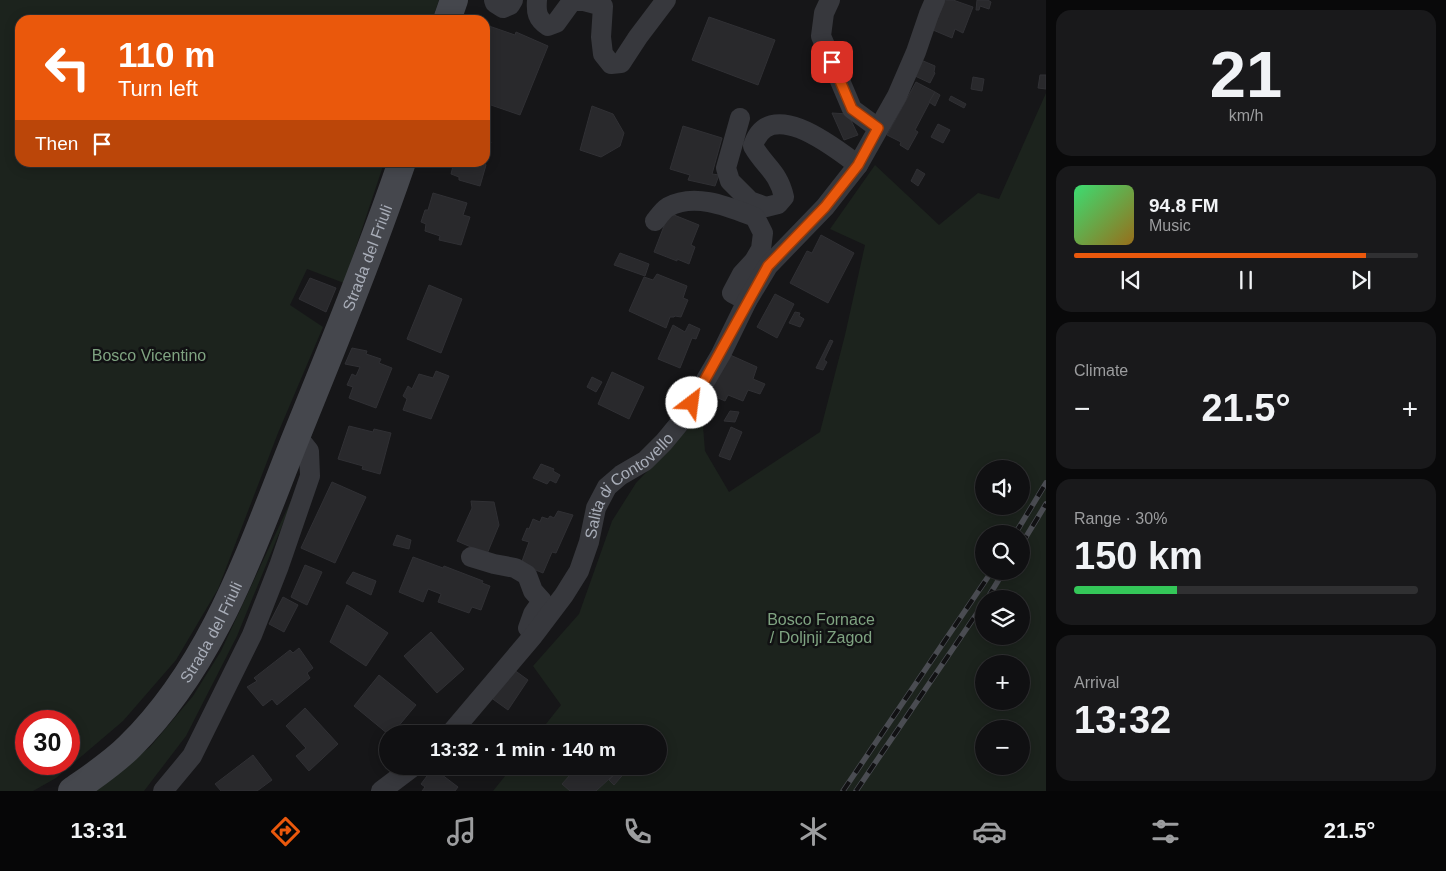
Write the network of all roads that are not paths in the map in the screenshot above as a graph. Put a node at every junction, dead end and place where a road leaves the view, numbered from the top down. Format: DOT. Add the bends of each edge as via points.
graph roads {
  1 [pos="454,0"];
  2 [pos="494,0"];
  3 [pos="513,0"];
  4 [pos="537,0"];
  5 [pos="666,0"];
  6 [pos="830,0"];
  7 [pos="935,0"];
  8 [pos="449,15"];
  9 [pos="740,118"];
  10 [pos="878,128"];
  11 [pos="858,165"];
  12 [pos="400,167"];
  13 [pos="655,221"];
  14 [pos="748,301"];
  15 [pos="297,436"];
  16 [pos="471,557"];
  17 [pos="532,636"];
  18 [pos="458,725"];
  19 [pos="402,775"];
  20 [pos="72,791"];
  21 [pos="163,791"];
  22 [pos="381,791"];
  1 -- 8 [label="main road"];
  2 -- 3 [label="street" via="503,8"];
  4 -- 5 [label="street" via="537,14 540,21 548,26 556,23 572,1 603,6 601,37 604,54 611,64 621,63"];
  6 -- 10 [label="street" via="824,13 821,36 852,109"];
  7 -- 10 [label="street, Salita di Contovello" via="897,96"];
  9 -- 11 [label="street" via="726,168 730,181 750,201 766,207 778,204 784,197 781,183 753,146 756,136 770,125 791,124 827,142"];
  10 -- 11 [label="street, Salita di Contovello"];
  11 -- 14 [label="street, Salita di Contovello" via="825,207 768,266"];
  12 -- 15 [label="main road, Strada del Friuli"];
  13 -- 14 [label="street" via="666,208 681,202 702,201 755,217 763,233 761,249 732,292"];
  14 -- 17 [label="street, Salita di Contovello" via="683,419 644,461 607,487 596,508 579,571"];
  15 -- 20 [label="main road, Strada del Friuli" via="229,602 204,650 147,728 102,771"];
  15 -- 21 [label="street, Strada del Friuli" via="308,451 310,476 279,566 252,635 192,756"];
  16 -- 17 [label="street" via="516,568 526,575 542,601 528,628"];
  17 -- 18 [label="street, Salita di Contovello"];
  19 -- 22 [label="street"];
}
